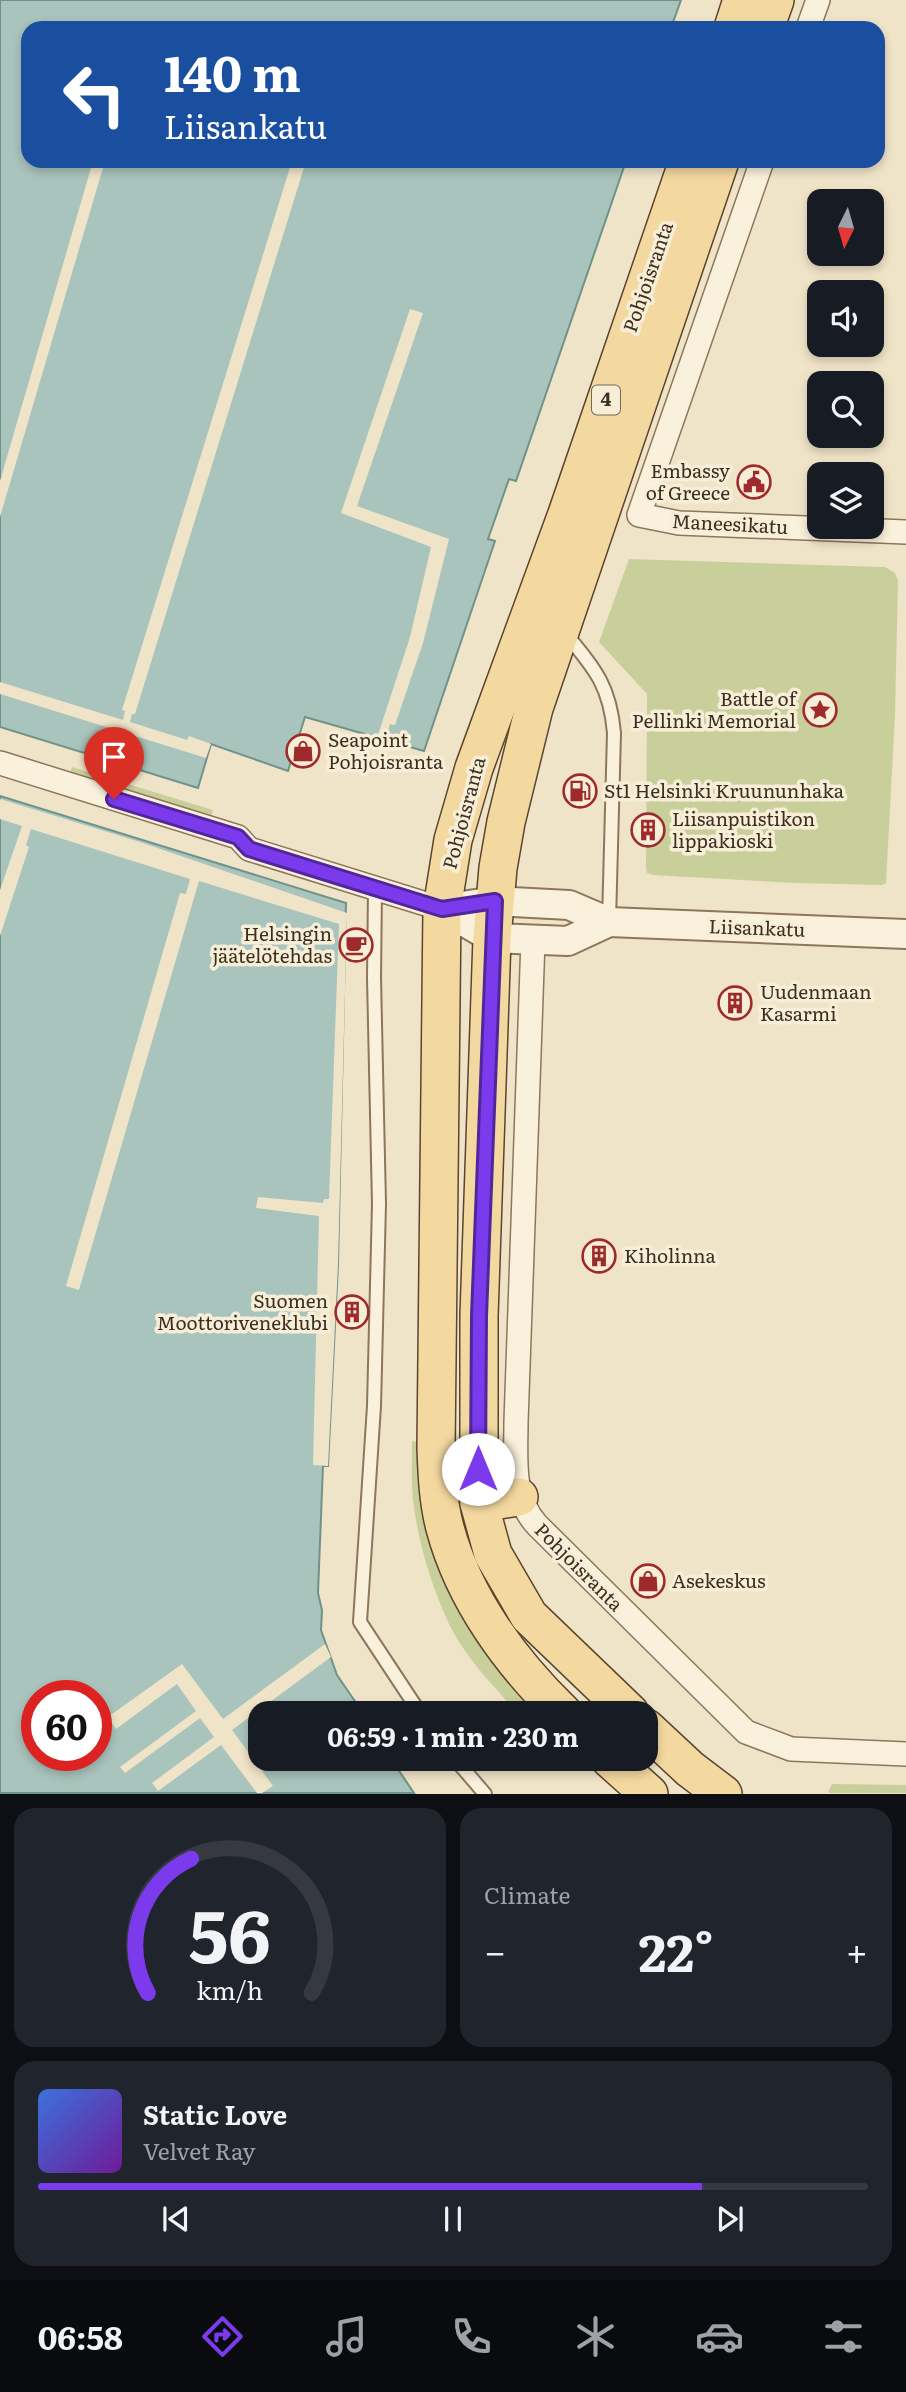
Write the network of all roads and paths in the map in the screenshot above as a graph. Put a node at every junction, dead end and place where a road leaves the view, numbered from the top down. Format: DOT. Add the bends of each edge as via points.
graph roads {
  1 [pos="743,0"];
  2 [pos="775,0"];
  3 [pos="818,0"];
  4 [pos="736,21"];
  5 [pos="768,21"];
  6 [pos="810,21"];
  7 [pos="686,168"];
  8 [pos="718,168"];
  9 [pos="760,168"];
  10 [pos="906,531"];
  11 [pos="561,628"];
  12 [pos="0,763"];
  13 [pos="375,889"];
  14 [pos="495,901"];
  15 [pos="442,909"];
  16 [pos="608,922"];
  17 [pos="906,934"];
  18 [pos="492,938"];
  19 [pos="533,940"];
  20 [pos="519,1497"];
  21 [pos="479,1503"];
  22 [pos="412,1701"];
  23 [pos="550,1701"];
  24 [pos="618,1701"];
  25 [pos="658,1739"];
  26 [pos="906,1754"];
  27 [pos="465,1771"];
  28 [pos="624,1771"];
  29 [pos="485,1794"];
  30 [pos="649,1794"];
  31 [pos="723,1794"];
  1 -- 4 [label="main road"];
  2 -- 5 [label="main road"];
  3 -- 6 [label="street"];
  7 -- 15 [label="main road, Pohjoisranta / 4" via="568,514 474,768 453,840"];
  8 -- 11 [label="main road, Pohjoisranta / 4"];
  9 -- 10 [label="street, Maneesikatu" via="639,515 679,523"];
  11 -- 14 [label="main road, Pohjoisranta" via="517,769"];
  11 -- 16 [label="lane" via="598,673 612,712"];
  12 -- 13 [label="street" via="238,837 249,849"];
  13 -- 15 [label="street"];
  13 -- 22 [label="lane" via="379,1204 360,1622"];
  14 -- 15 [label="street, Liisankatu"];
  14 -- 16 [label="street, Liisankatu" via="569,905"];
  14 -- 18 [label="main road, Pohjoisranta"];
  15 -- 18 [label="street, Liisankatu"];
  15 -- 23 [label="main road, Pohjoisranta" via="439,1499 466,1586 503,1645"];
  16 -- 17 [label="street, Liisankatu"];
  16 -- 19 [label="street, Liisankatu" via="568,942"];
  18 -- 19 [label="street, Liisankatu"];
  18 -- 21 [label="main road, Pohjoisranta" via="479,1316"];
  19 -- 20 [label="street, Pohjoisranta" via="516,1422"];
  20 -- 21 [label="main road"];
  20 -- 26 [label="street, Pohjoisranta" via="531,1519 746,1732 791,1749"];
  21 -- 24 [label="main road, Pohjoisranta" via="493,1554 529,1616"];
  25 -- 31 [label="main road"];
  27 -- 29 [label="lane"];
  28 -- 30 [label="main road"];
}
